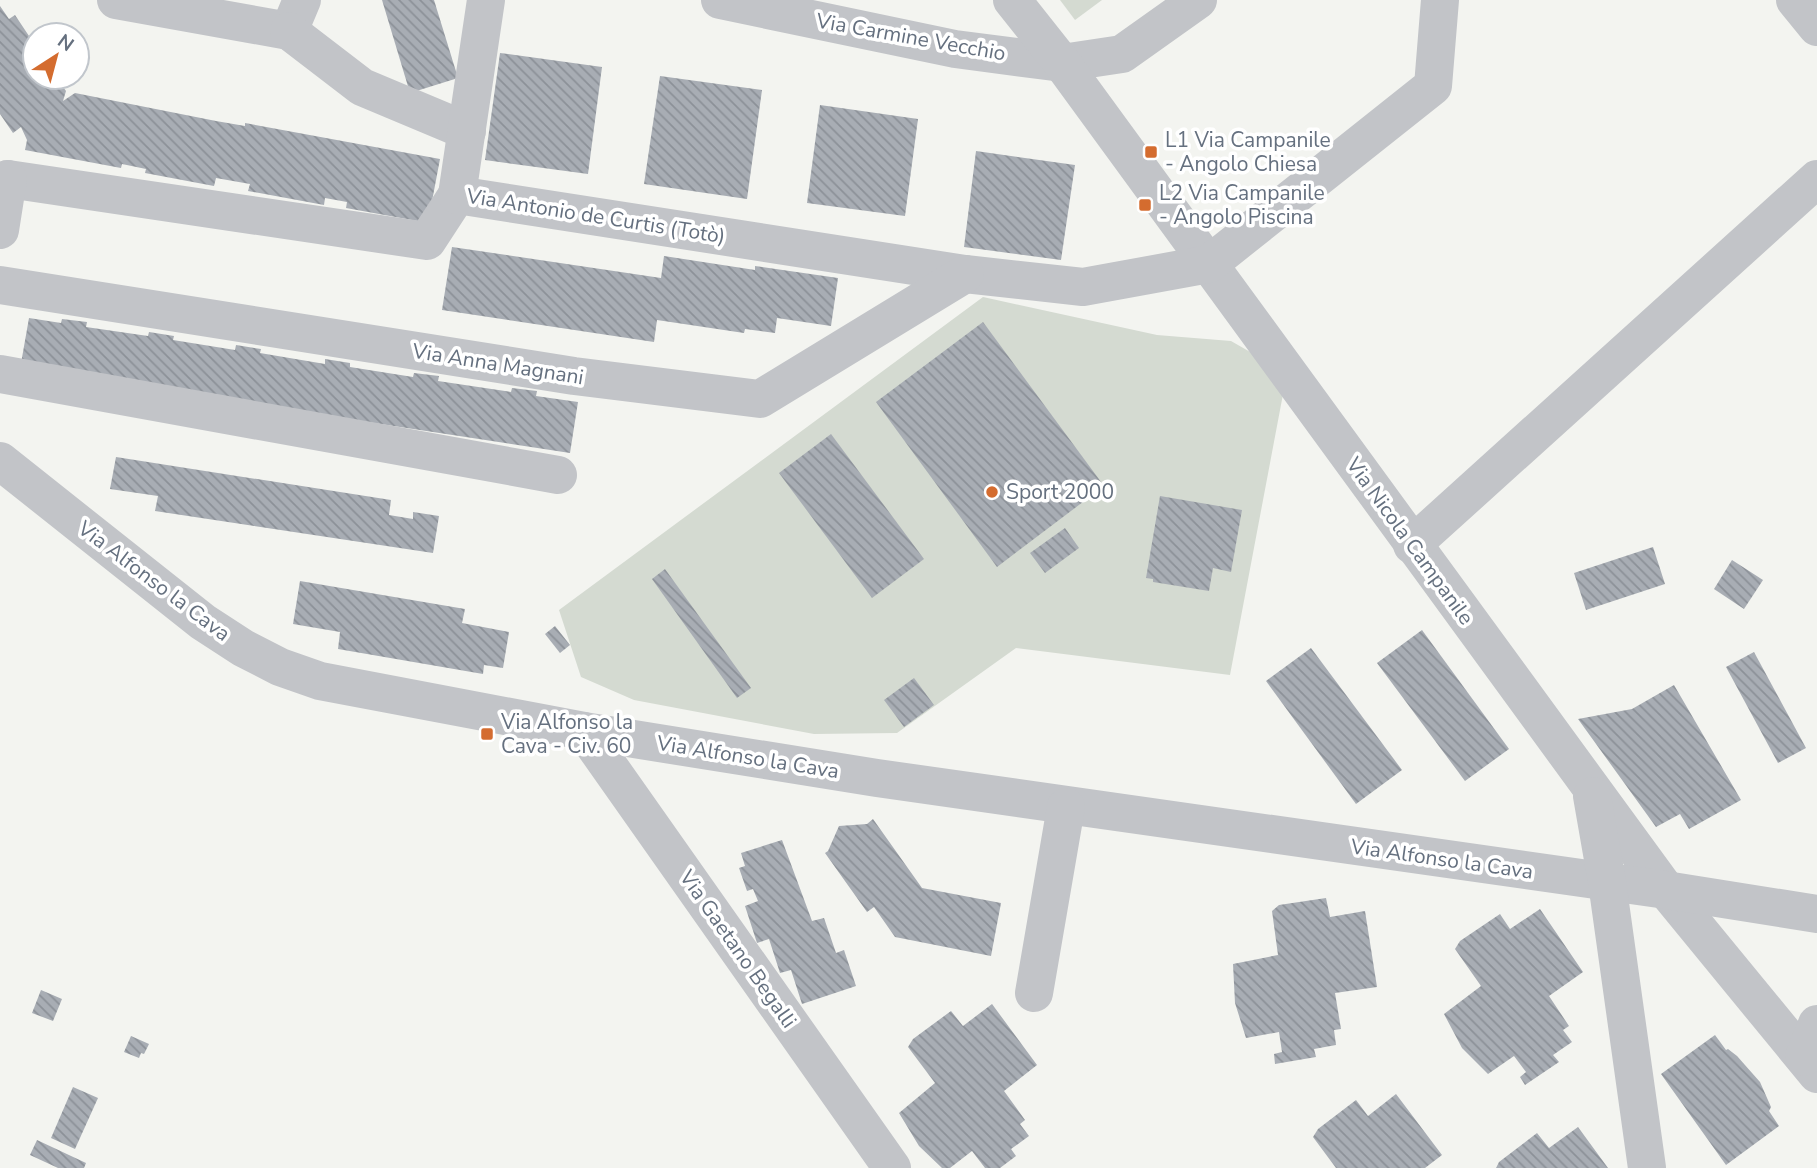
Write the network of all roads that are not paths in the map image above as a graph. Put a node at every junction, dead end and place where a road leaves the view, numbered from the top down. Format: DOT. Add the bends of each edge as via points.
graph roads {
  1 [pos="116,0"];
  2 [pos="486,0"];
  3 [pos="720,0"];
  4 [pos="1012,0"];
  5 [pos="1198,0"];
  6 [pos="1440,0"];
  7 [pos="1795,0"];
  8 [pos="793,8"];
  9 [pos="296,16"];
  10 [pos="1817,27"];
  11 [pos="1062,63"];
  12 [pos="467,131"];
  13 [pos="4,173"];
  14 [pos="1817,179"];
  15 [pos="457,195"];
  16 [pos="0,230"];
  17 [pos="1209,264"];
  18 [pos="965,274"];
  19 [pos="0,285"];
  20 [pos="0,374"];
  21 [pos="0,461"];
  22 [pos="558,475"];
  23 [pos="1412,545"];
  24 [pos="584,731"];
  25 [pos="1591,788"];
  26 [pos="1066,807"];
  27 [pos="1607,881"];
  28 [pos="1666,890"];
  29 [pos="1817,914"];
  30 [pos="1034,993"];
  31 [pos="1814,1054"];
  32 [pos="892,1168"];
  33 [pos="1647,1168"];
  1 -- 9 [label="street"];
  2 -- 12 [label="street"];
  3 -- 8 [label="street, Via Carmine Vecchio"];
  4 -- 11 [label="street, Via Nicola Campanile"];
  5 -- 11 [label="street, Via Carmine Vecchio" via="1122,54"];
  6 -- 17 [label="street" via="1433,86"];
  7 -- 10 [label="street"];
  8 -- 11 [label="street, Via Carmine Vecchio" via="955,49"];
  9 -- 12 [label="street" via="362,87"];
  11 -- 17 [label="street, Via Nicola Campanile"];
  12 -- 15 [label="street"];
  13 -- 15 [label="street, Via Antonio de Curtis (Totò)" via="428,241"];
  13 -- 16 [label="street"];
  14 -- 23 [label="street"];
  15 -- 18 [label="street, Via Antonio de Curtis (Totò)"];
  17 -- 18 [label="street, Via Antonio de Curtis (Totò)" via="1083,287"];
  17 -- 23 [label="street, Via Nicola Campanile"];
  18 -- 19 [label="street, Via Anna Magnani" via="760,399 575,376"];
  20 -- 22 [label="street"];
  21 -- 24 [label="street, Via Alfonso la Cava" via="203,622 280,667 320,681"];
  23 -- 25 [label="street, Via Nicola Campanile"];
  24 -- 26 [label="street, Via Alfonso la Cava"];
  24 -- 32 [label="street, Via Gaetano Begalli"];
  25 -- 27 [label="street"];
  25 -- 28 [label="street, Via Nicola Campanile"];
  26 -- 27 [label="street, Via Alfonso la Cava"];
  26 -- 30 [label="street"];
  27 -- 28 [label="street, Via Alfonso la Cava"];
  27 -- 33 [label="street"];
  28 -- 29 [label="street, Via Alfonso la Cava"];
  28 -- 31 [label="street, Via Nicola Campanile"];
}
